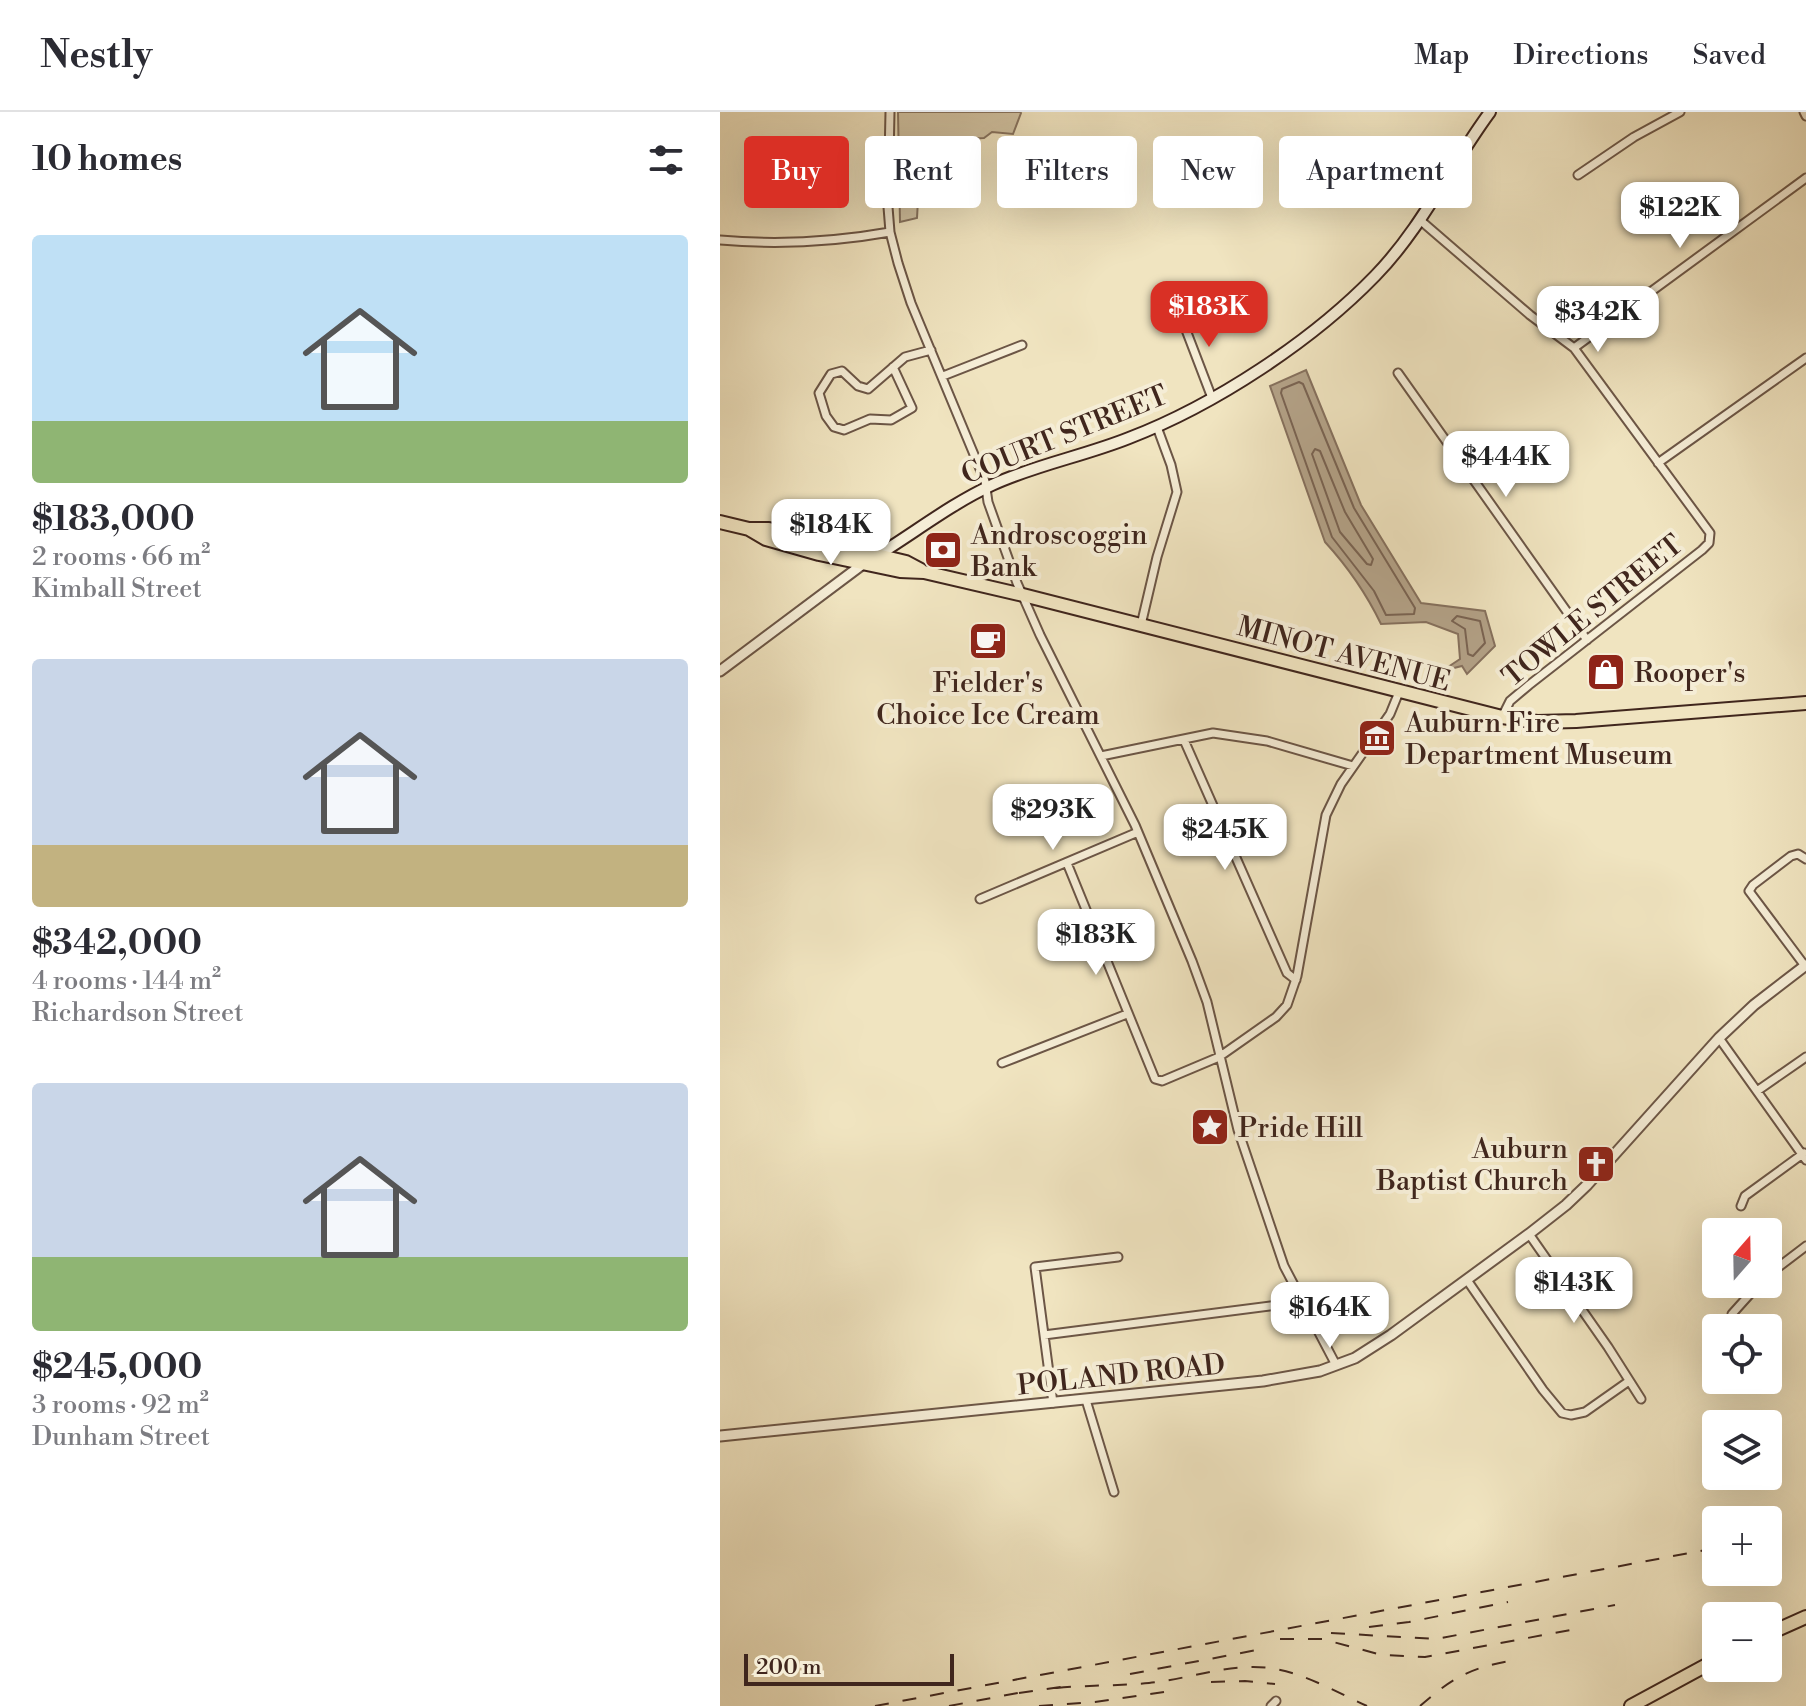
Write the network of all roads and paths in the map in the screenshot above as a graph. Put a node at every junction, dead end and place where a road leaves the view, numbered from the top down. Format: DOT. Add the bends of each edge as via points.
graph roads {
  1 [pos="890,112"];
  2 [pos="1490,112"];
  3 [pos="1680,112"];
  4 [pos="1665,115"];
  5 [pos="1578,175"];
  6 [pos="1806,178"];
  7 [pos="1420,220"];
  8 [pos="890,232"];
  9 [pos="720,240"];
  10 [pos="1176,317"];
  11 [pos="1022,345"];
  12 [pos="1574,348"];
  13 [pos="931,350"];
  14 [pos="1806,358"];
  15 [pos="893,367"];
  16 [pos="1398,373"];
  17 [pos="943,376"];
  18 [pos="1212,398"];
  19 [pos="1157,427"];
  20 [pos="1658,463"];
  21 [pos="986,488"];
  22 [pos="720,522"];
  23 [pos="749,529"];
  24 [pos="878,555"];
  25 [pos="863,564"];
  26 [pos="924,572"];
  27 [pos="1023,595"];
  28 [pos="1141,625"];
  29 [pos="1587,640"];
  30 [pos="720,671"];
  31 [pos="1399,692"];
  32 [pos="1806,703"];
  33 [pos="1502,717"];
  34 [pos="1184,740"];
  35 [pos="1101,756"];
  36 [pos="1353,766"];
  37 [pos="1138,832"];
  38 [pos="1802,856"];
  39 [pos="1067,863"];
  40 [pos="980,899"];
  41 [pos="1805,965"];
  42 [pos="1296,980"];
  43 [pos="1127,1014"];
  44 [pos="1719,1038"];
  45 [pos="1219,1057"];
  46 [pos="1806,1057"];
  47 [pos="1002,1063"];
  48 [pos="1757,1091"];
  49 [pos="1805,1155"];
  50 [pos="1741,1206"];
  51 [pos="1529,1234"];
  52 [pos="1806,1246"];
  53 [pos="1118,1257"];
  54 [pos="1782,1264"];
  55 [pos="1467,1280"];
  56 [pos="1300,1298"];
  57 [pos="1746,1298"];
  58 [pos="1732,1314"];
  59 [pos="1044,1335"];
  60 [pos="1336,1365"];
  61 [pos="1629,1381"];
  62 [pos="1641,1399"];
  63 [pos="1086,1400"];
  64 [pos="1053,1403"];
  65 [pos="720,1436"];
  66 [pos="1114,1492"];
  67 [pos="1806,1617"];
  68 [pos="1782,1628"];
  69 [pos="1702,1668"];
  70 [pos="1631,1706"];
  1 -- 8 [label="street"];
  2 -- 7 [label="main road, COURT STREET"];
  3 -- 4 [label="street"];
  4 -- 5 [label="street"];
  6 -- 12 [label="street"];
  7 -- 12 [label="street"];
  7 -- 18 [label="main road, COURT STREET" via="1391,259 1330,318"];
  8 -- 9 [label="street" via="812,242"];
  8 -- 13 [label="street"];
  10 -- 18 [label="street"];
  11 -- 17 [label="street"];
  12 -- 20 [label="street"];
  13 -- 15 [label="street" via="905,357"];
  13 -- 17 [label="street"];
  14 -- 20 [label="street"];
  15 -- 15 [label="street" via="868,389 842,371 831,374 819,393 834,427 844,430 870,419 891,420 912,408"];
  16 -- 29 [label="street"];
  17 -- 21 [label="street"];
  18 -- 19 [label="main road, COURT STREET"];
  19 -- 21 [label="main road, COURT STREET"];
  19 -- 28 [label="street" via="1177,492"];
  20 -- 29 [label="street, TOWLE STREET" via="1710,538 1702,550"];
  21 -- 24 [label="main road, COURT STREET"];
  21 -- 27 [label="street"];
  22 -- 23 [label="main road, MINOT AVENUE"];
  23 -- 24 [label="main road, MINOT AVENUE"];
  23 -- 25 [label="main road, MINOT AVENUE" via="766,539"];
  24 -- 25 [label="main road, COURT STREET"];
  24 -- 26 [label="main road, MINOT AVENUE"];
  25 -- 26 [label="main road, MINOT AVENUE"];
  25 -- 30 [label="street"];
  26 -- 27 [label="main road, MINOT AVENUE"];
  27 -- 28 [label="main road, MINOT AVENUE"];
  27 -- 35 [label="street"];
  28 -- 31 [label="main road, MINOT AVENUE"];
  29 -- 33 [label="street, TOWLE STREET" via="1513,698"];
  31 -- 33 [label="main road, MINOT AVENUE"];
  31 -- 36 [label="street"];
  32 -- 33 [label="main road, MINOT AVENUE" via="1576,721"];
  34 -- 35 [label="street"];
  34 -- 36 [label="street" via="1213,733 1250,737"];
  34 -- 42 [label="street" via="1287,973"];
  35 -- 37 [label="street"];
  36 -- 42 [label="street" via="1330,804 1321,836"];
  37 -- 39 [label="street"];
  37 -- 45 [label="street" via="1198,977"];
  38 -- 41 [label="street" via="1791,856 1749,891"];
  39 -- 40 [label="street"];
  39 -- 43 [label="street"];
  41 -- 44 [label="street, POLAND ROAD"];
  42 -- 45 [label="street" via="1281,1012"];
  43 -- 45 [label="street" via="1155,1079 1162,1081"];
  43 -- 47 [label="street"];
  44 -- 48 [label="street"];
  44 -- 51 [label="street, POLAND ROAD" via="1587,1185"];
  45 -- 56 [label="street" via="1254,1178"];
  46 -- 48 [label="street"];
  48 -- 49 [label="street"];
  49 -- 50 [label="street" via="1745,1196"];
  51 -- 55 [label="street, POLAND ROAD"];
  51 -- 61 [label="street"];
  52 -- 54 [label="street"];
  53 -- 59 [label="street" via="1035,1267"];
  55 -- 60 [label="street, POLAND ROAD" via="1373,1348"];
  55 -- 61 [label="street" via="1562,1413 1585,1412"];
  56 -- 59 [label="street"];
  56 -- 60 [label="street"];
  57 -- 58 [label="street"];
  59 -- 64 [label="street"];
  60 -- 63 [label="street, POLAND ROAD" via="1276,1379"];
  61 -- 62 [label="street"];
  63 -- 64 [label="street, POLAND ROAD"];
  63 -- 66 [label="street"];
  64 -- 65 [label="street, POLAND ROAD"];
  67 -- 68 [label="main road"];
  69 -- 70 [label="main road"];
}
